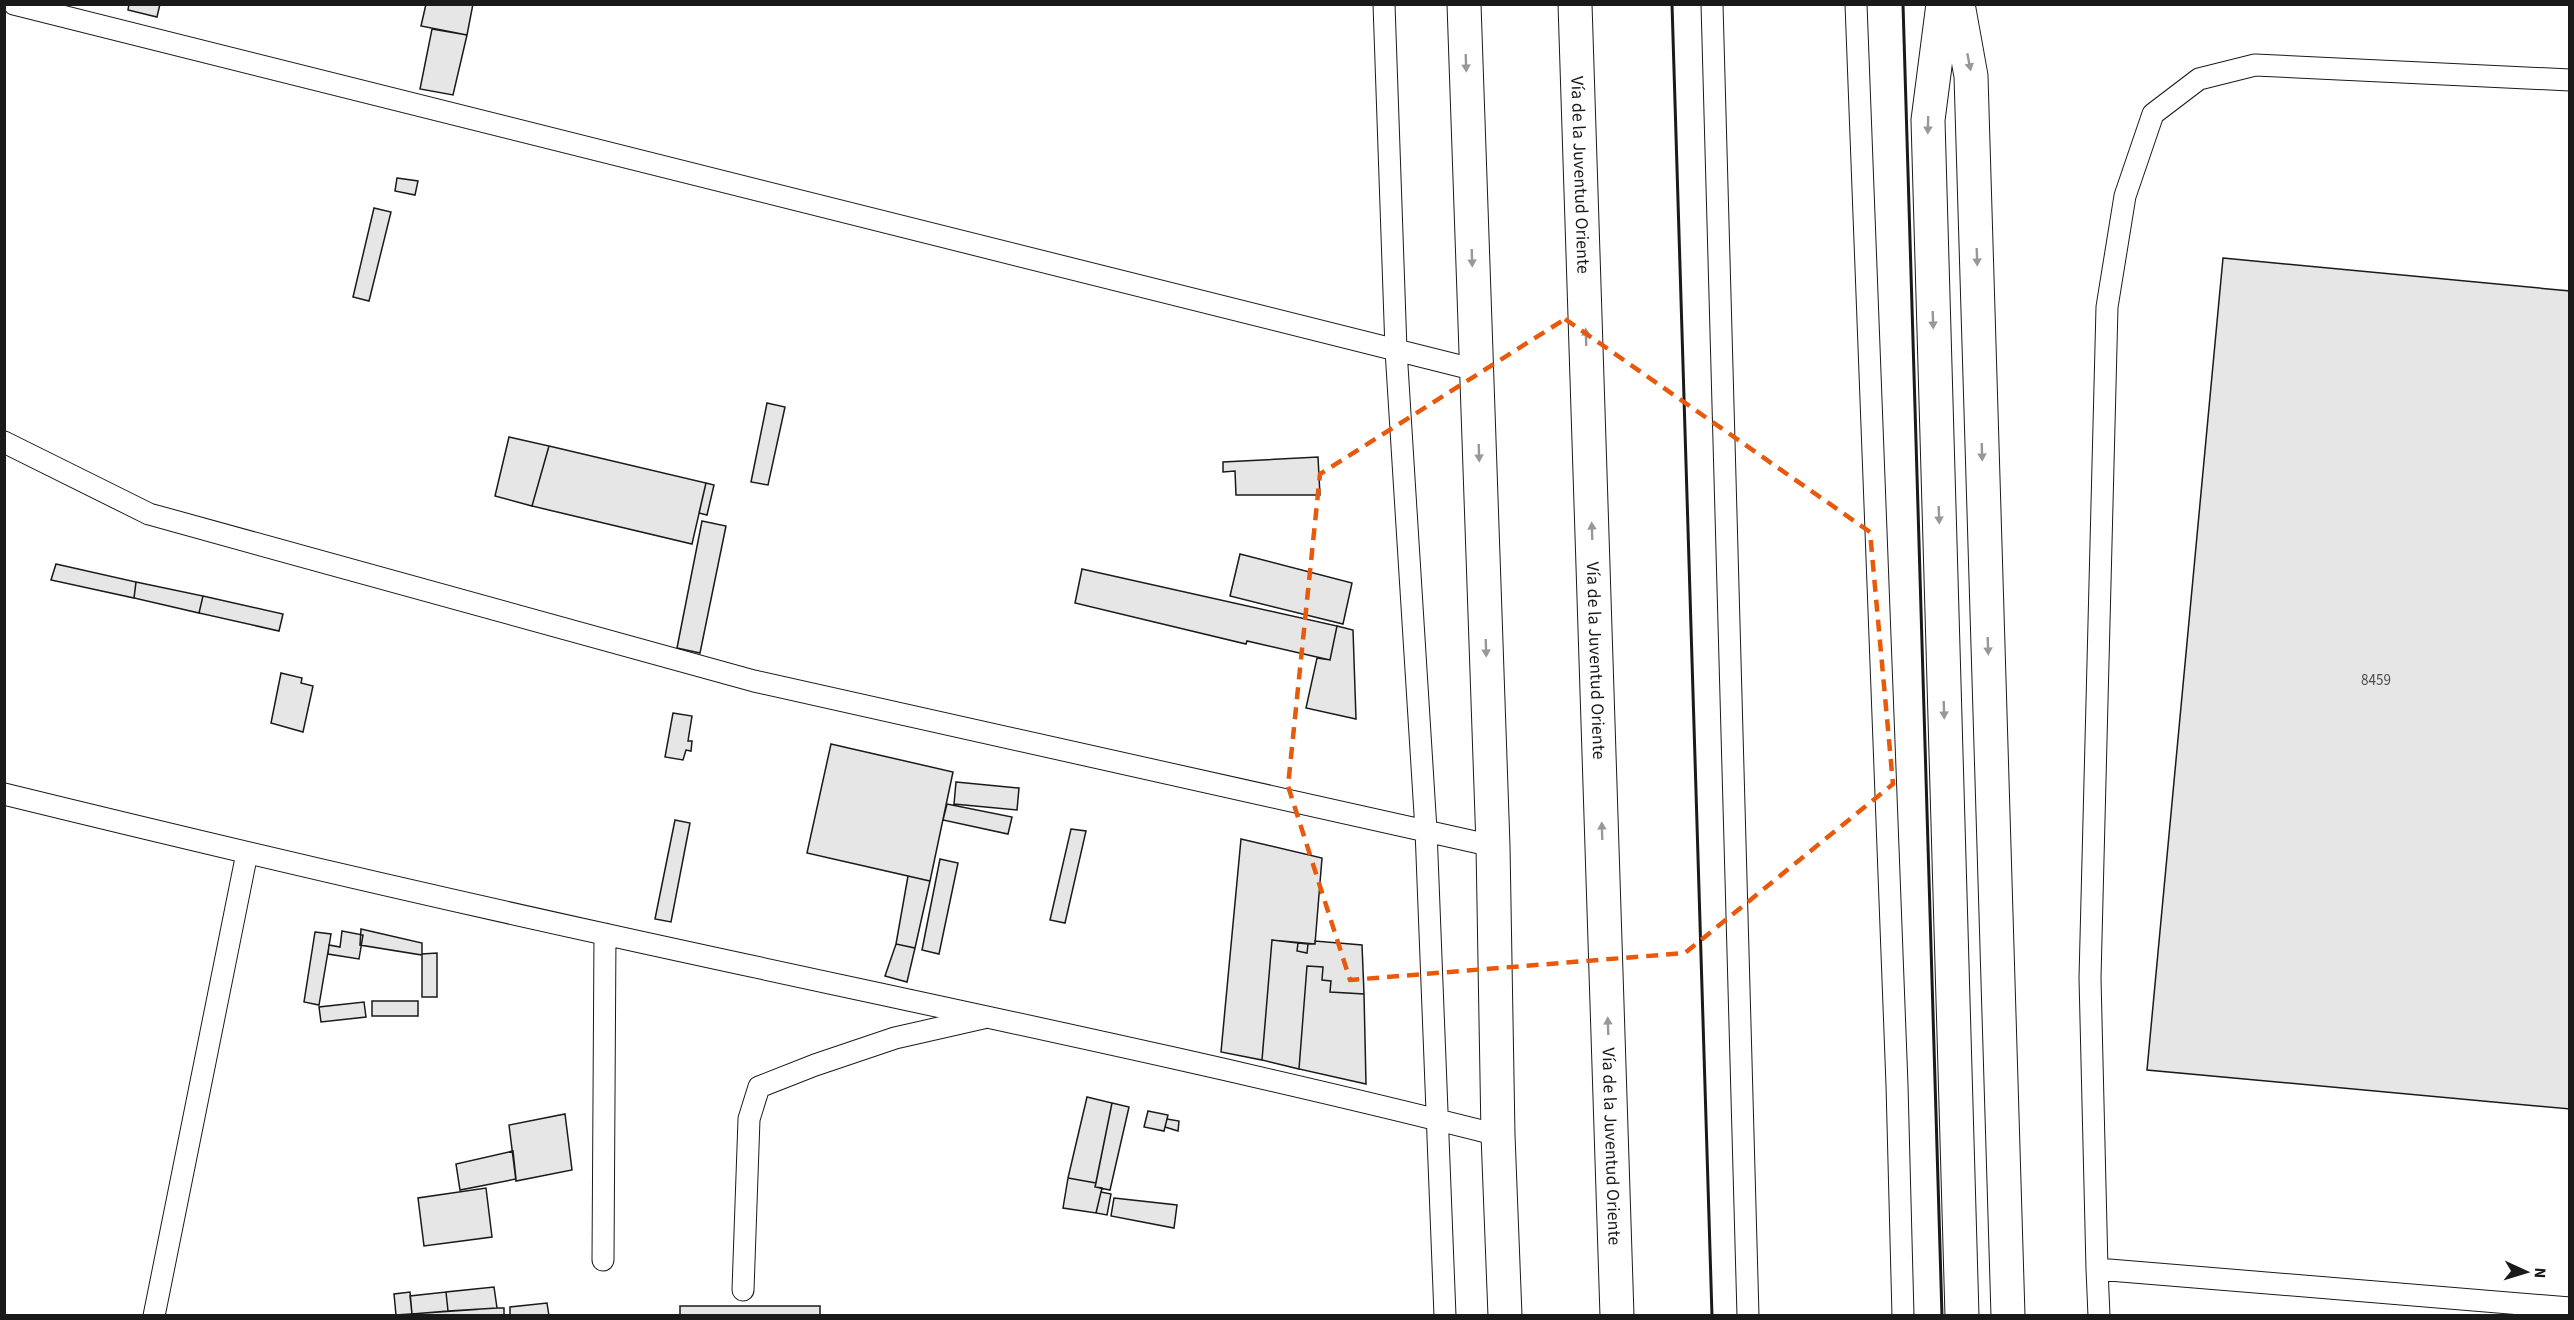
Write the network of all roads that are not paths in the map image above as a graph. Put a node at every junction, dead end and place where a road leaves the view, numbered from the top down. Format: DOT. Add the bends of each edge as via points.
graph roads {
  1 [pos="14,4"];
  2 [pos="1384,4"];
  3 [pos="1464,4"];
  4 [pos="1575,4"];
  5 [pos="1712,4"];
  6 [pos="1856,4"];
  7 [pos="1943,4"];
  8 [pos="1958,4"];
  9 [pos="2570,80"];
  10 [pos="1396,350"];
  11 [pos="1476,370"];
  12 [pos="4,442"];
  13 [pos="4,795"];
  14 [pos="1426,830"];
  15 [pos="1493,846"];
  16 [pos="247,853"];
  17 [pos="605,934"];
  18 [pos="989,1017"];
  19 [pos="1439,1120"];
  20 [pos="1498,1135"];
  21 [pos="603,1260"];
  22 [pos="2097,1269"];
  23 [pos="743,1290"];
  24 [pos="2570,1308"];
  25 [pos="154,1316"];
  26 [pos="1445,1316"];
  27 [pos="1505,1316"];
  28 [pos="1617,1316"];
  29 [pos="1748,1316"];
  30 [pos="1903,1316"];
  31 [pos="1962,1316"];
  32 [pos="2008,1316"];
  33 [pos="2099,1316"];
  1 -- 10 [label="lane"];
  2 -- 10 [label="lane"];
  3 -- 11 [label="main road, one-way"];
  28 -- 4 [label="main road, Vía de la Juventud Oriente, one-way"];
  5 -- 29 [label="lane"];
  6 -- 30 [label="lane"];
  7 -- 31 [label="main road, one-way" via="1928,120"];
  8 -- 32 [label="main road, one-way" via="1971,76"];
  9 -- 22 [label="lane" via="2255,65 2199,79 2153,114 2125,196 2107,307 2090,978"];
  10 -- 11 [label="lane"];
  10 -- 14 [label="lane"];
  11 -- 15 [label="main road, one-way"];
  12 -- 14 [label="lane" via="149,514 720,672"];
  13 -- 16 [label="lane"];
  14 -- 15 [label="lane"];
  14 -- 19 [label="lane"];
  15 -- 20 [label="main road"];
  16 -- 17 [label="lane"];
  16 -- 25 [label="lane"];
  17 -- 18 [label="lane"];
  17 -- 21 [label="lane"];
  18 -- 19 [label="lane"];
  18 -- 23 [label="lane" via="895,1038 759,1088 749,1119"];
  19 -- 20 [label="lane"];
  19 -- 26 [label="lane"];
  20 -- 27 [label="main road"];
  22 -- 24 [label="lane"];
  22 -- 33 [label="lane"];
}
